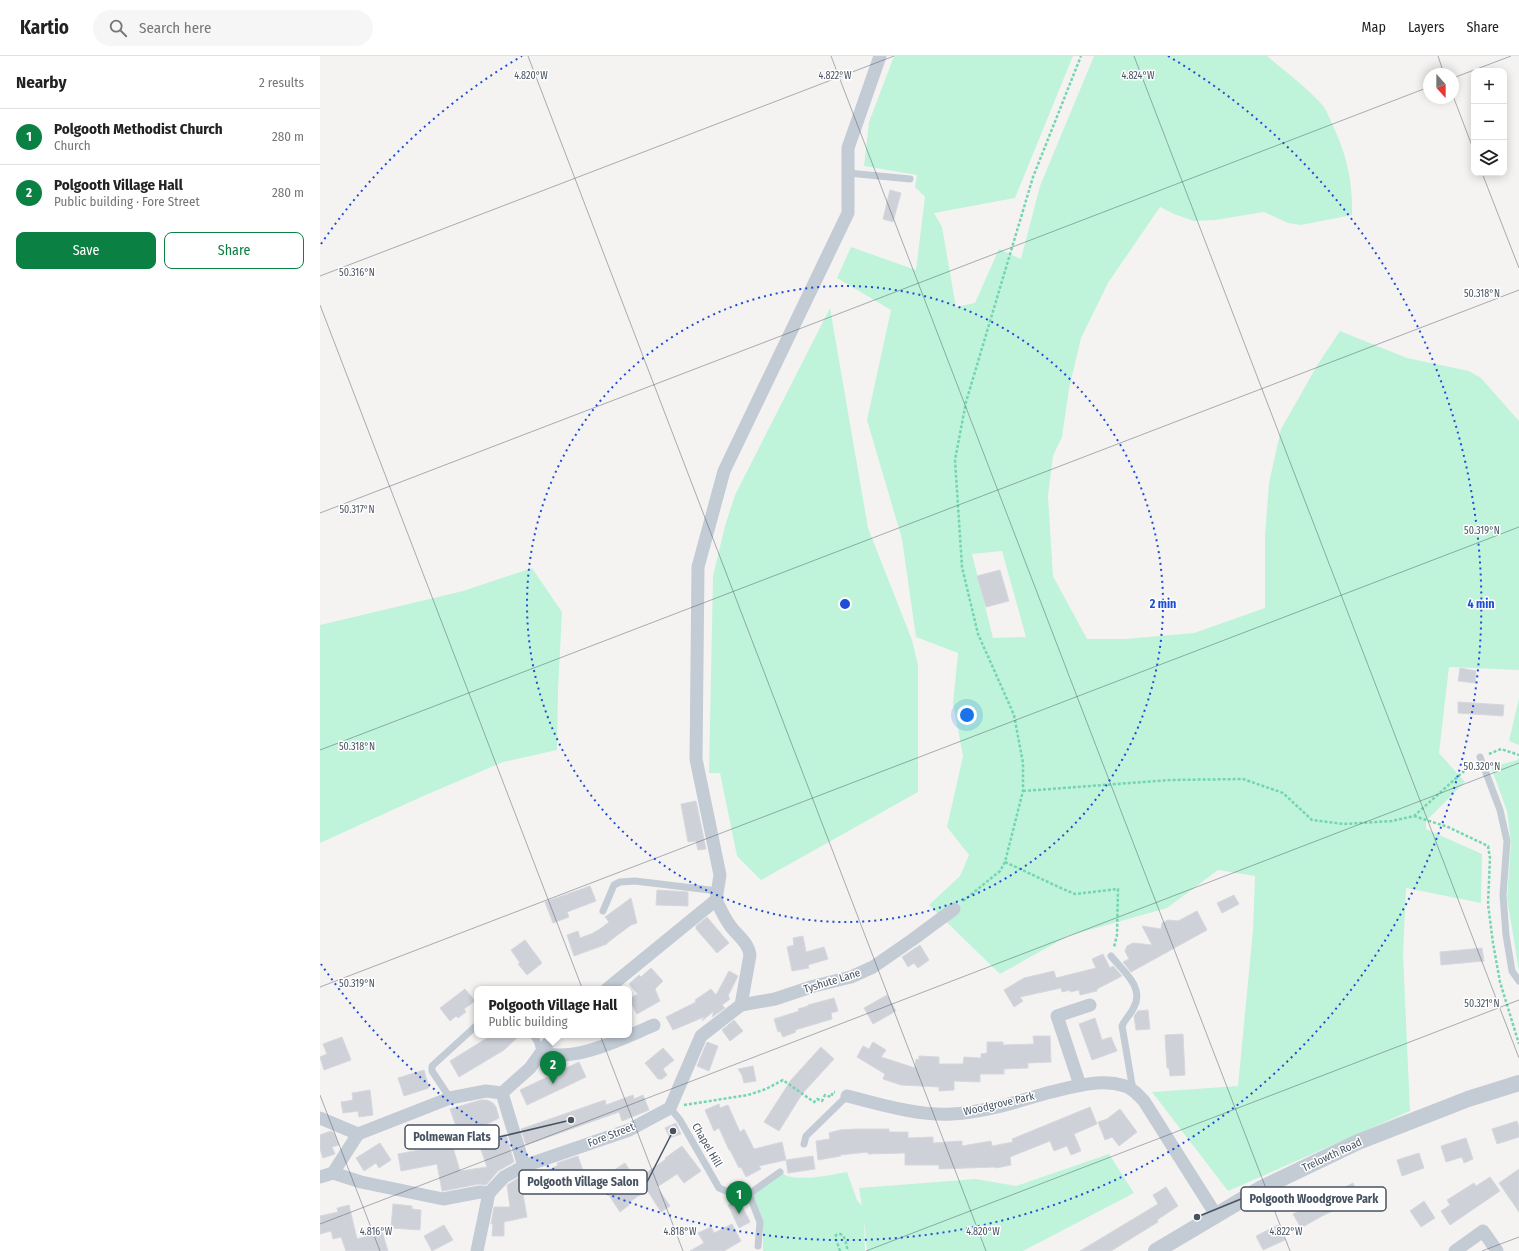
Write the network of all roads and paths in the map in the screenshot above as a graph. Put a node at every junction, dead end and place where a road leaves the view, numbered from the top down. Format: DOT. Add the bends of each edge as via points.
graph roads {
  1 [pos="880,56"];
  2 [pos="1081,56"];
  3 [pos="848,173"];
  4 [pos="910,179"];
  5 [pos="1519,755"];
  6 [pos="1480,757"];
  7 [pos="1023,791"];
  8 [pos="1414,816"];
  9 [pos="1005,862"];
  10 [pos="717,896"];
  11 [pos="954,909"];
  12 [pos="604,911"];
  13 [pos="1111,956"];
  14 [pos="1519,981"];
  15 [pos="611,986"];
  16 [pos="741,1005"];
  17 [pos="1090,1005"];
  18 [pos="654,1026"];
  19 [pos="474,1028"];
  20 [pos="632,1034"];
  21 [pos="535,1038"];
  22 [pos="552,1038"];
  23 [pos="622,1038"];
  24 [pos="1519,1044"];
  25 [pos="541,1053"];
  26 [pos="1519,1083"];
  27 [pos="1080,1085"];
  28 [pos="1133,1090"];
  29 [pos="502,1093"];
  30 [pos="847,1096"];
  31 [pos="450,1098"];
  32 [pos="817,1099"];
  33 [pos="670,1108"];
  34 [pos="320,1118"];
  35 [pos="358,1134"];
  36 [pos="804,1144"];
  37 [pos="524,1166"];
  38 [pos="780,1172"];
  39 [pos="333,1173"];
  40 [pos="320,1177"];
  41 [pos="489,1193"];
  42 [pos="749,1194"];
  43 [pos="1216,1215"];
  44 [pos="758,1246"];
  45 [pos="477,1251"];
  46 [pos="840,1251"];
  47 [pos="848,1251"];
  48 [pos="1156,1251"];
  49 [pos="1455,1251"];
  50 [pos="1497,1251"];
  1 -- 3 [label="street" via="848,148"];
  2 -- 7 [label="path" via="1033,177 966,402 954,460 962,567 978,634 1014,714 1023,763"];
  3 -- 4 [label="lane"];
  3 -- 10 [label="street" via="848,213 724,471 698,567 696,759 720,875"];
  5 -- 6 [label="path" via="1501,749"];
  6 -- 8 [label="path"];
  6 -- 14 [label="lane" via="1500,810 1507,841 1503,895 1506,935 1512,970"];
  7 -- 8 [label="path" via="1170,780 1243,779 1283,793 1312,820 1392,822"];
  7 -- 9 [label="path"];
  8 -- 24 [label="path" via="1488,846 1488,904 1493,943 1500,982"];
  9 -- 11 [label="path" via="1000,871"];
  9 -- 13 [label="path" via="1075,894 1118,889 1117,935"];
  10 -- 12 [label="lane" via="635,881 620,882 614,884"];
  10 -- 15 [label="street"];
  10 -- 16 [label="street" via="729,924 749,948"];
  11 -- 16 [label="street, Tyshute Lane" via="872,967 851,977 775,999"];
  13 -- 28 [label="lane" via="1128,975 1137,991 1136,1003 1122,1026"];
  16 -- 33 [label="street" via="701,1036"];
  17 -- 27 [label="street" via="1057,1016"];
  18 -- 20 [label="street"];
  19 -- 31 [label="lane" via="432,1066 432,1071"];
  21 -- 25 [label="lane"];
  22 -- 25 [label="street"];
  23 -- 25 [label="street" via="578,1053 550,1056"];
  25 -- 29 [label="street" via="530,1068"];
  26 -- 43 [label="street, Trelowth Road" via="1468,1099 1358,1142 1262,1188"];
  27 -- 28 [label="street, Woodgrove Park" via="1100,1082 1125,1086"];
  27 -- 30 [label="street, Woodgrove Park" via="983,1110 951,1114 896,1108"];
  28 -- 43 [label="street" via="1144,1101"];
  29 -- 31 [label="street" via="486,1092"];
  29 -- 37 [label="street"];
  30 -- 36 [label="lane" via="806,1136"];
  31 -- 35 [label="street"];
  32 -- 33 [label="path" via="814,1102 783,1080 748,1095"];
  33 -- 37 [label="street, Fore Street" via="629,1130"];
  33 -- 42 [label="lane, Chapel Hill" via="680,1120 720,1188 736,1195"];
  34 -- 35 [label="street"];
  35 -- 39 [label="street"];
  37 -- 41 [label="street, Fore Street" via="504,1177"];
  38 -- 42 [label="lane"];
  39 -- 40 [label="street"];
  39 -- 41 [label="street" via="361,1182 443,1198"];
  41 -- 45 [label="street"];
  42 -- 44 [label="lane" via="760,1222"];
  43 -- 48 [label="street, Trelowth Road"];
  46 -- 47 [label="path" via="836,1235 842,1234"];
  49 -- 50 [label="street" via="1483,1231"];
}
